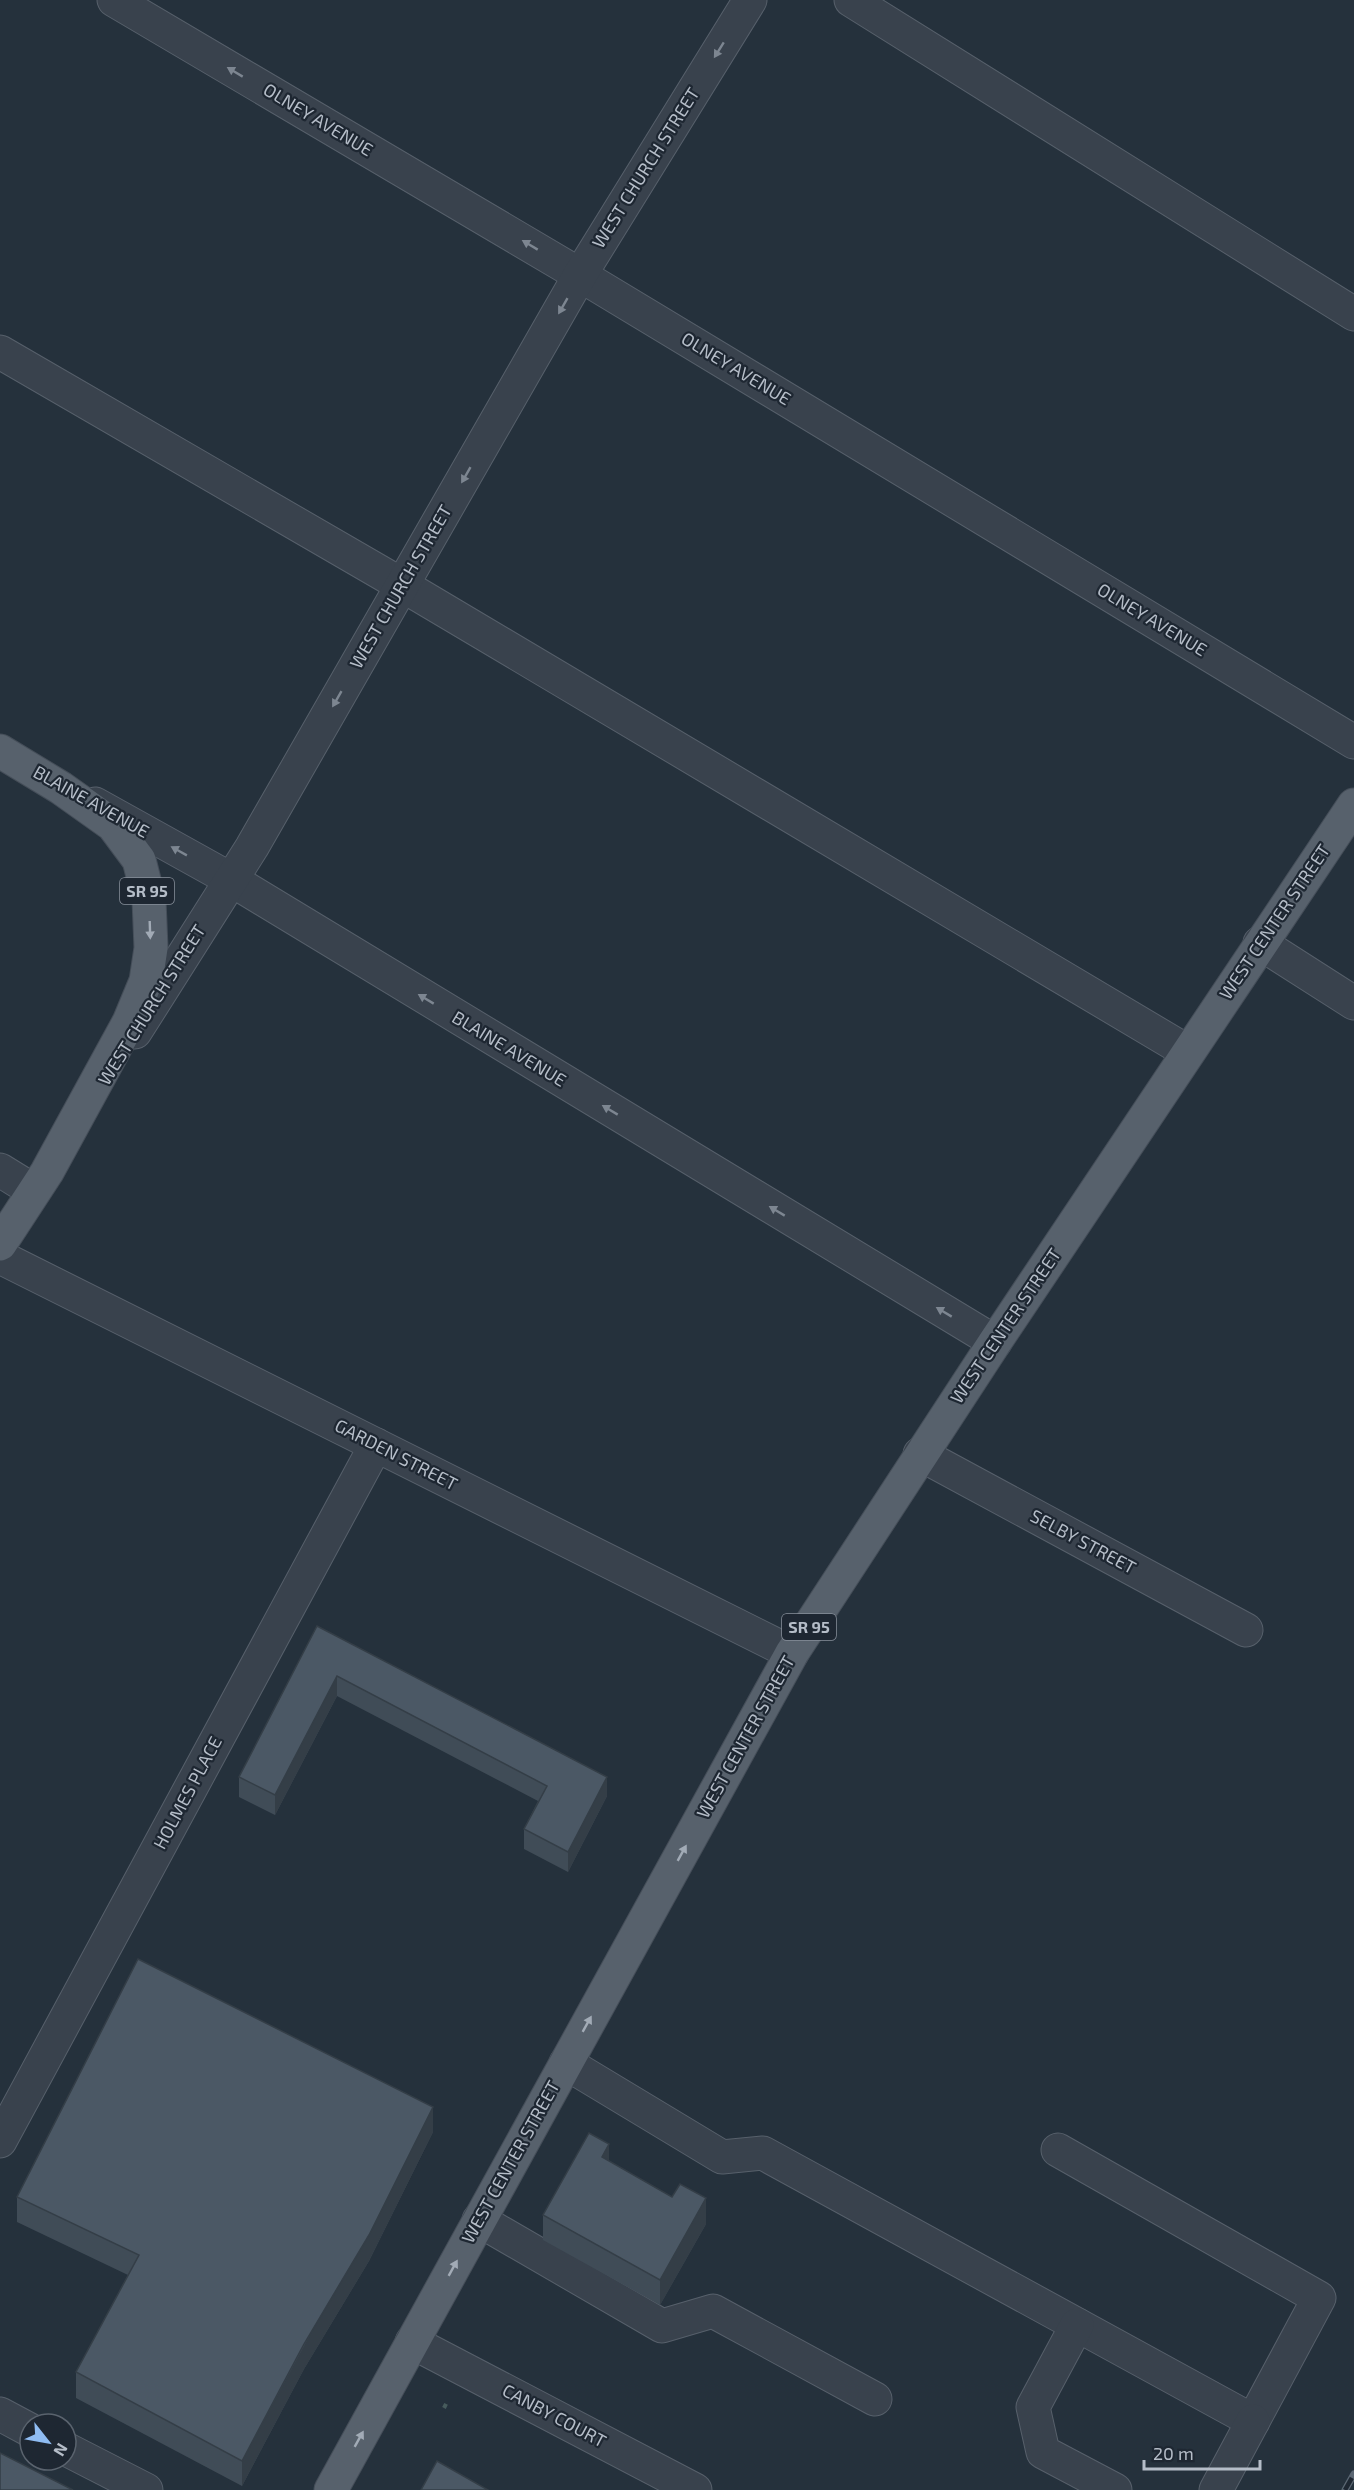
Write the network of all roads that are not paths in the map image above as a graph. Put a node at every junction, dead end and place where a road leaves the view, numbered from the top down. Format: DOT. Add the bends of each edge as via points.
graph roads {
  1 [pos="114,0"];
  2 [pos="750,0"];
  3 [pos="850,0"];
  4 [pos="580,275"];
  5 [pos="1354,314"];
  6 [pos="0,352"];
  7 [pos="402,585"];
  8 [pos="1354,742"];
  9 [pos="10,757"];
  10 [pos="1354,805"];
  11 [pos="230,879"];
  12 [pos="1260,943"];
  13 [pos="1354,1003"];
  14 [pos="1188,1052"];
  15 [pos="103,1068"];
  16 [pos="0,1170"];
  17 [pos="41,1181"];
  18 [pos="0,1244"];
  19 [pos="0,1257"];
  20 [pos="994,1342"];
  21 [pos="376,1445"];
  22 [pos="920,1454"];
  23 [pos="1246,1630"];
  24 [pos="792,1653"];
  25 [pos="566,2063"];
  26 [pos="0,2141"];
  27 [pos="1058,2150"];
  28 [pos="479,2220"];
  29 [pos="1077,2325"];
  30 [pos="412,2342"];
  31 [pos="875,2399"];
  32 [pos="0,2414"];
  33 [pos="1253,2421"];
  34 [pos="18,2424"];
  35 [pos="78,2455"];
  36 [pos="146,2490"];
  37 [pos="331,2490"];
  38 [pos="695,2490"];
  39 [pos="1115,2490"];
  40 [pos="1216,2490"];
  4 -- 1 [label="street, OLNEY AVENUE, one-way"];
  2 -- 4 [label="street, WEST CHURCH STREET, one-way"];
  3 -- 5 [label="street"];
  4 -- 7 [label="street, WEST CHURCH STREET, one-way"];
  4 -- 8 [label="street, OLNEY AVENUE"];
  6 -- 7 [label="street"];
  7 -- 11 [label="street, WEST CHURCH STREET, one-way"];
  7 -- 14 [label="street"];
  11 -- 9 [label="street, BLAINE AVENUE, one-way"];
  9 -- 15 [label="main road, BLAINE AVENUE / SR 95, one-way" via="113,825 139,860 149,900 151,948 146,981"];
  10 -- 12 [label="main road, WEST CENTER STREET / SR 95"];
  11 -- 17 [label="street, WEST CHURCH STREET"];
  20 -- 11 [label="street, BLAINE AVENUE, one-way"];
  12 -- 13 [label="street"];
  12 -- 14 [label="main road, WEST CENTER STREET / SR 95"];
  14 -- 20 [label="main road, WEST CENTER STREET / SR 95"];
  15 -- 17 [label="main road, WEST CHURCH STREET / SR 95"];
  16 -- 17 [label="street"];
  17 -- 18 [label="main road, WEST CHURCH STREET / SR 95"];
  19 -- 21 [label="street, GARDEN STREET"];
  20 -- 22 [label="main road, WEST CENTER STREET / SR 95"];
  21 -- 24 [label="street, GARDEN STREET"];
  21 -- 26 [label="street, HOLMES PLACE"];
  22 -- 23 [label="street, SELBY STREET"];
  22 -- 24 [label="main road, WEST CENTER STREET / SR 95"];
  25 -- 24 [label="main road, WEST CENTER STREET / SR 95, one-way"];
  25 -- 28 [label="main road, WEST CENTER STREET / SR 95"];
  25 -- 29 [label="street" via="722,2157 764,2153"];
  27 -- 33 [label="street" via="1319,2298"];
  30 -- 28 [label="main road, WEST CENTER STREET / SR 95, one-way"];
  28 -- 31 [label="street" via="662,2326 713,2311"];
  29 -- 33 [label="street"];
  29 -- 39 [label="street" via="1033,2407 1043,2452"];
  37 -- 30 [label="main road, WEST CENTER STREET / SR 95, one-way"];
  30 -- 38 [label="street, CANBY COURT"];
  32 -- 34 [label="street"];
  33 -- 40 [label="street"];
  35 -- 36 [label="street"];
}
